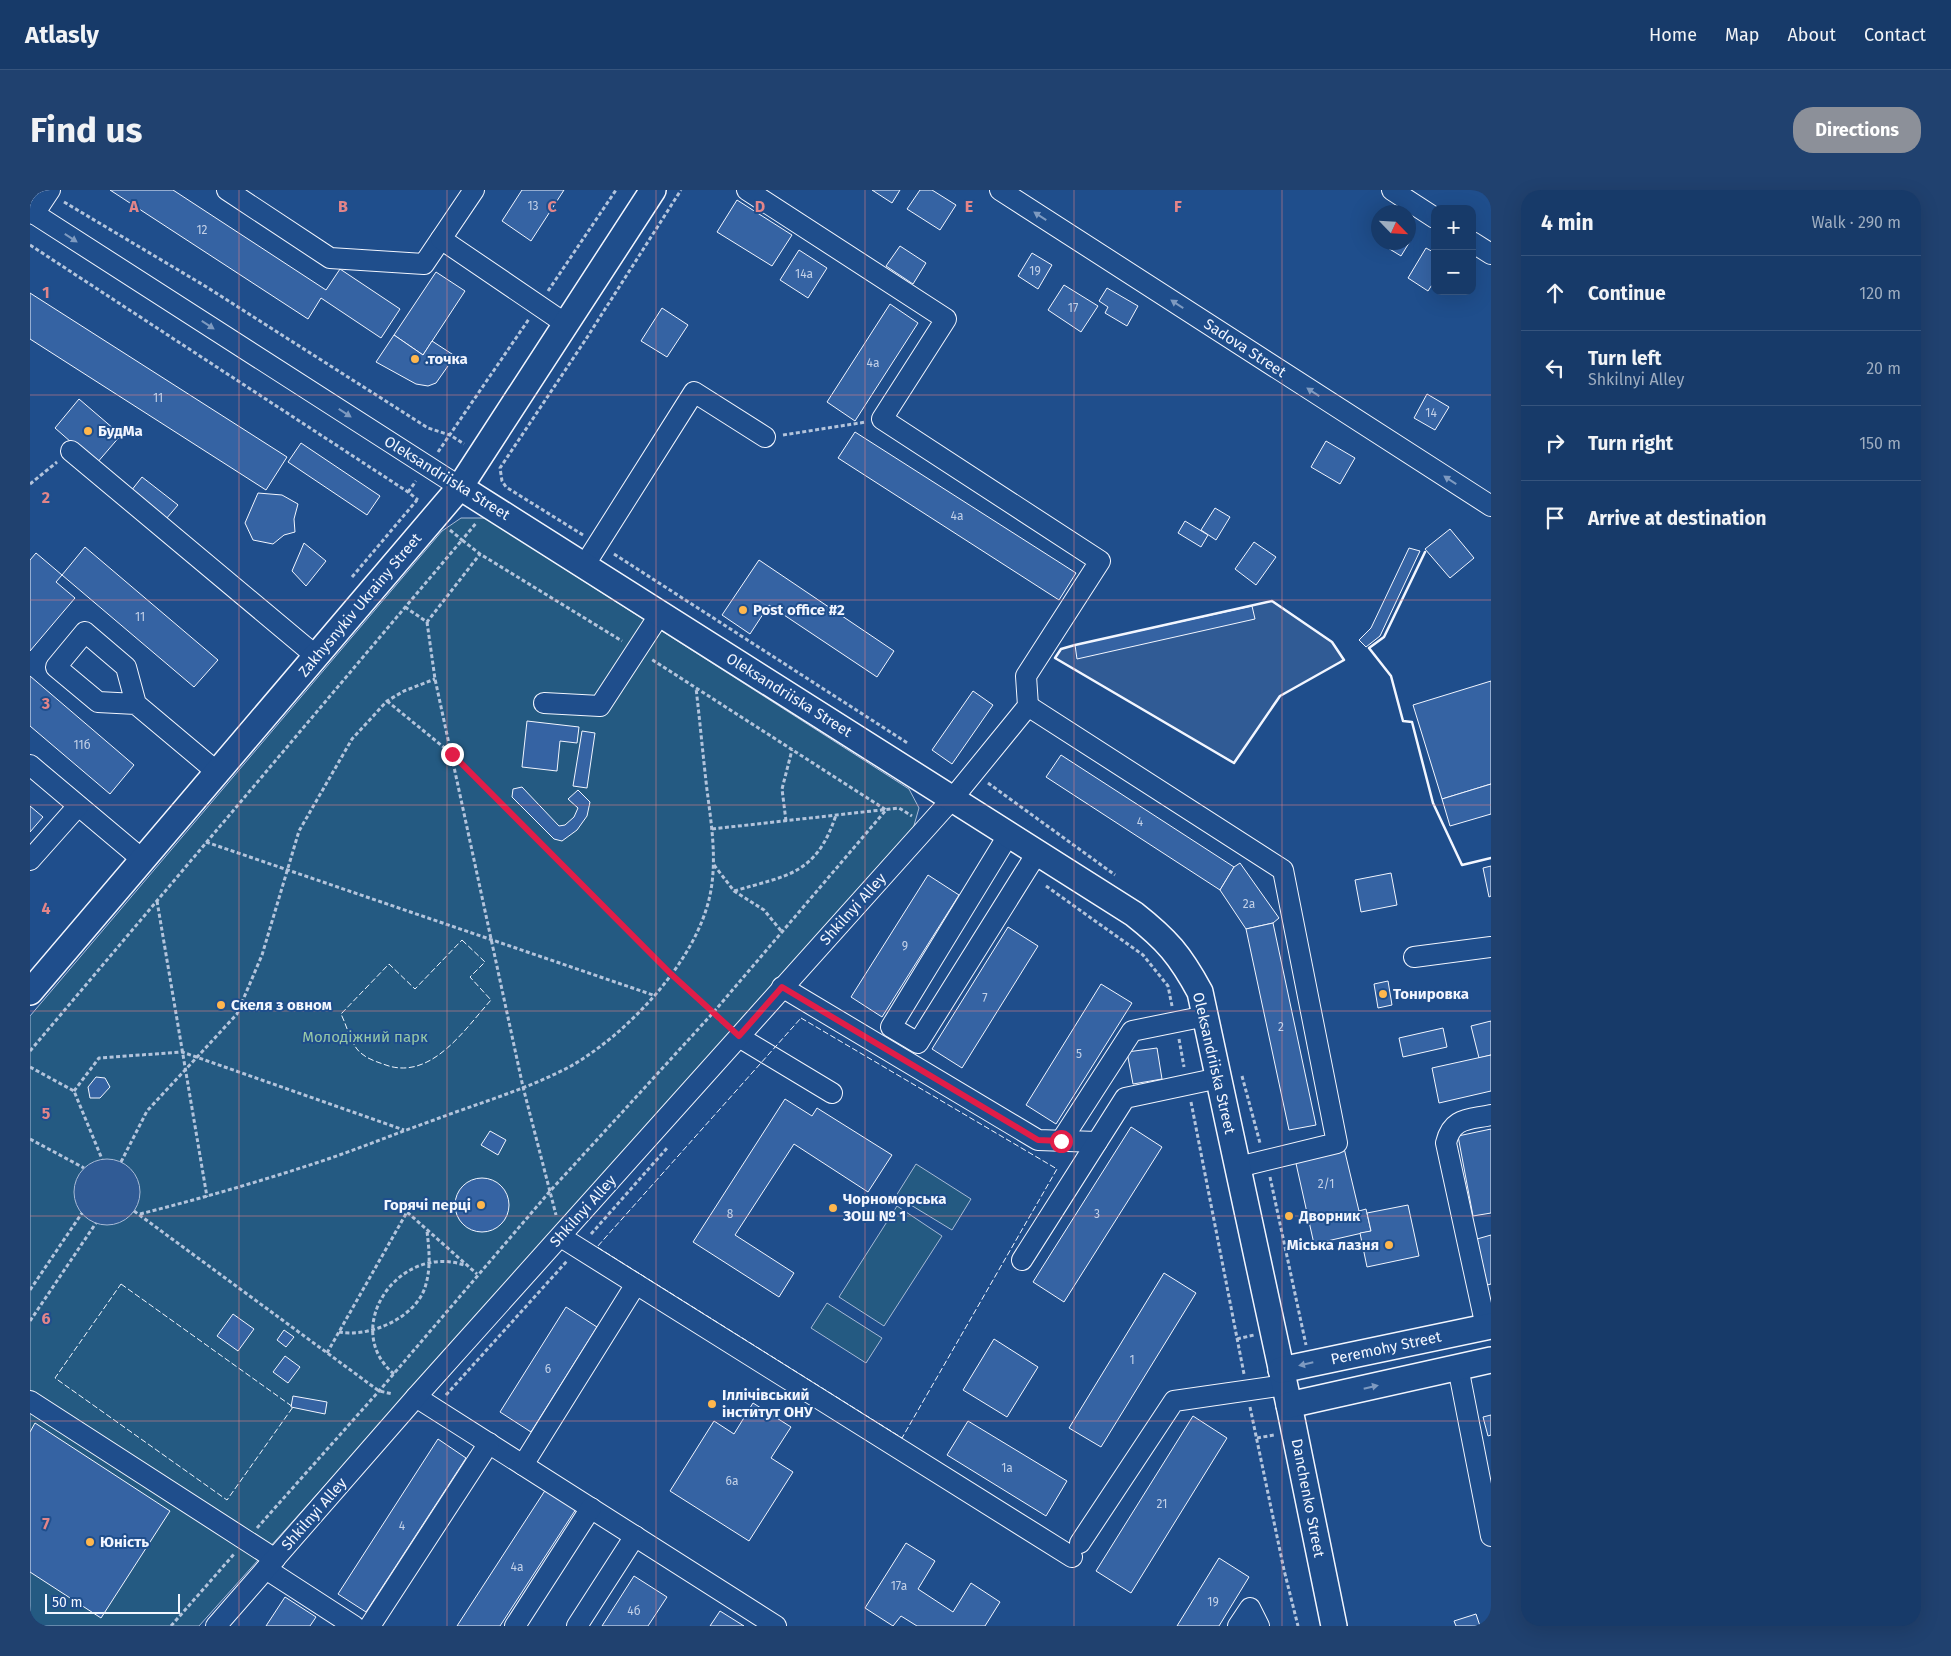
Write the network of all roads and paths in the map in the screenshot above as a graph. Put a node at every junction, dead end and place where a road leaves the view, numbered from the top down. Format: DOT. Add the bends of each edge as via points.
graph roads {
  1 [pos="227,190"];
  2 [pos="474,190"];
  3 [pos="653,190"];
  4 [pos="681,190"];
  5 [pos="747,190"];
  6 [pos="1000,190"];
  7 [pos="1392,190"];
  8 [pos="49,191"];
  9 [pos="32,213"];
  10 [pos="1431,215"];
  11 [pos="440,240"];
  12 [pos="30,245"];
  13 [pos="1476,245"];
  14 [pos="1491,254"];
  15 [pos="566,324"];
  16 [pos="882,419"];
  17 [pos="450,435"];
  18 [pos="765,438"];
  19 [pos="71,451"];
  20 [pos="30,484"];
  21 [pos="460,487"];
  22 [pos="408,492"];
  23 [pos="1491,506"];
  24 [pos="598,544"];
  25 [pos="480,554"];
  26 [pos="584,566"];
  27 [pos="406,606"];
  28 [pos="660,614"];
  29 [pos="427,622"];
  30 [pos="637,650"];
  31 [pos="316,656"];
  32 [pos="435,679"];
  33 [pos="696,688"];
  34 [pos="387,701"];
  35 [pos="544,703"];
  36 [pos="136,704"];
  37 [pos="1028,706"];
  38 [pos="881,724"];
  39 [pos="792,750"];
  40 [pos="452,754"];
  41 [pos="30,765"];
  42 [pos="217,772"];
  43 [pos="952,798"];
  44 [pos="78,806"];
  45 [pos="899,808"];
  46 [pos="886,810"];
  47 [pos="836,815"];
  48 [pos="786,821"];
  49 [pos="712,829"];
  50 [pos="1009,834"];
  51 [pos="206,842"];
  52 [pos="30,860"];
  53 [pos="143,860"];
  54 [pos="1032,862"];
  55 [pos="713,864"];
  56 [pos="287,870"];
  57 [pos="734,891"];
  58 [pos="157,901"];
  59 [pos="782,932"];
  60 [pos="491,941"];
  61 [pos="1491,947"];
  62 [pos="1414,957"];
  63 [pos="671,974"];
  64 [pos="782,987"];
  65 [pos="30,992"];
  66 [pos="653,995"];
  67 [pos="1174,1011"];
  68 [pos="712,1014"];
  69 [pos="1206,1016"];
  70 [pos="739,1036"];
  71 [pos="1179,1038"];
  72 [pos="30,1051"];
  73 [pos="182,1052"];
  74 [pos="198,1057"];
  75 [pos="30,1067"];
  76 [pos="184,1070"];
  77 [pos="1219,1078"];
  78 [pos="1188,1084"];
  79 [pos="523,1087"];
  80 [pos="74,1091"];
  81 [pos="832,1094"];
  82 [pos="1491,1114"];
  83 [pos="405,1130"];
  84 [pos="30,1139"];
  85 [pos="1061,1141"];
  86 [pos="1097,1142"];
  87 [pos="102,1159"];
  88 [pos="121,1162"];
  89 [pos="1238,1167"];
  90 [pos="84,1168"];
  91 [pos="551,1190"];
  92 [pos="207,1196"];
  93 [pos="134,1211"];
  94 [pos="82,1213"];
  95 [pos="140,1214"];
  96 [pos="96,1223"];
  97 [pos="427,1230"];
  98 [pos="561,1237"];
  99 [pos="1022,1260"];
  100 [pos="430,1261"];
  101 [pos="467,1266"];
  102 [pos="477,1274"];
  103 [pos="636,1284"];
  104 [pos="30,1290"];
  105 [pos="30,1321"];
  106 [pos="1489,1326"];
  107 [pos="372,1330"];
  108 [pos="339,1332"];
  109 [pos="327,1353"];
  110 [pos="1491,1360"];
  111 [pos="1458,1367"];
  112 [pos="394,1374"];
  113 [pos="1285,1387"];
  114 [pos="1247,1390"];
  115 [pos="379,1391"];
  116 [pos="419,1398"];
  117 [pos="30,1401"];
  118 [pos="489,1443"];
  119 [pos="523,1465"];
  120 [pos="591,1508"];
  121 [pos="635,1536"];
  122 [pos="1491,1536"];
  123 [pos="246,1540"];
  124 [pos="271,1564"];
  125 [pos="329,1619"];
  126 [pos="171,1626"];
  127 [pos="216,1626"];
  128 [pos="354,1626"];
  129 [pos="370,1626"];
  130 [pos="515,1626"];
  131 [pos="577,1626"];
  132 [pos="776,1626"];
  133 [pos="1238,1626"];
  134 [pos="1259,1626"];
  135 [pos="1298,1626"];
  136 [pos="1334,1626"];
  1 -- 11 [label="street" via="330,258 424,264"];
  2 -- 11 [label="street"];
  3 -- 15 [label="main road, Zakhysnykiv Ukrainy Street"];
  4 -- 24 [label="path" via="500,468 506,487"];
  5 -- 16 [label="street" via="946,319"];
  23 -- 6 [label="street, Sadova Street, one-way"];
  7 -- 10 [label="street"];
  8 -- 9 [label="street"];
  8 -- 17 [label="path" via="428,428"];
  9 -- 21 [label="street, Oleksandriiska Street, one-way"];
  11 -- 15 [label="street"];
  12 -- 22 [label="path"];
  13 -- 14 [label="street"];
  15 -- 21 [label="main road, Zakhysnykiv Ukrainy Street"];
  16 -- 18 [label="path"];
  16 -- 37 [label="street" via="1100,561 1026,676"];
  18 -- 24 [label="street" via="694,392"];
  19 -- 20 [label="path"];
  19 -- 31 [label="street"];
  21 -- 26 [label="main road, Oleksandriiska Street"];
  21 -- 31 [label="main road, Zakhysnykiv Ukrainy Street"];
  24 -- 26 [label="street"];
  24 -- 38 [label="path"];
  25 -- 27 [label="path" via="462,540"];
  25 -- 29 [label="path"];
  25 -- 30 [label="path"];
  26 -- 28 [label="main road, Oleksandriiska Street"];
  27 -- 29 [label="path"];
  27 -- 51 [label="path"];
  28 -- 30 [label="street"];
  28 -- 43 [label="main road, Oleksandriiska Street"];
  29 -- 32 [label="path"];
  30 -- 33 [label="path"];
  30 -- 35 [label="street" via="600,706"];
  31 -- 42 [label="main road, Zakhysnykiv Ukrainy Street"];
  32 -- 34 [label="path"];
  32 -- 40 [label="path"];
  33 -- 39 [label="path"];
  33 -- 49 [label="path"];
  34 -- 40 [label="path"];
  34 -- 56 [label="path" via="352,739 299,831"];
  36 -- 42 [label="street"];
  37 -- 43 [label="street, Shkilnyi Alley"];
  37 -- 89 [label="street" via="1283,870 1337,1143"];
  39 -- 46 [label="path"];
  39 -- 48 [label="path" via="782,789"];
  40 -- 60 [label="path"];
  40 -- 63 [label="path"];
  41 -- 44 [label="street"];
  42 -- 53 [label="main road, Zakhysnykiv Ukrainy Street"];
  43 -- 50 [label="main road, Oleksandriiska Street"];
  43 -- 64 [label="street, Shkilnyi Alley"];
  44 -- 52 [label="street"];
  44 -- 53 [label="street"];
  45 -- 46 [label="path"];
  46 -- 47 [label="path"];
  46 -- 59 [label="path"];
  47 -- 48 [label="path"];
  47 -- 57 [label="path" via="831,831 815,856 796,873"];
  48 -- 49 [label="path"];
  49 -- 55 [label="path"];
  50 -- 54 [label="main road, Oleksandriiska Street"];
  50 -- 54 [label="street" via="891,1027 918,1043"];
  51 -- 56 [label="path"];
  51 -- 58 [label="path"];
  53 -- 65 [label="main road, Zakhysnykiv Ukrainy Street"];
  54 -- 67 [label="path" via="1143,955 1168,986"];
  54 -- 69 [label="main road, Oleksandriiska Street" via="1134,914 1164,937 1186,965 1200,992"];
  55 -- 57 [label="path"];
  55 -- 63 [label="path" via="706,910 698,930"];
  56 -- 60 [label="path"];
  56 -- 74 [label="path" via="262,955 237,1014"];
  57 -- 59 [label="path" via="764,910"];
  58 -- 72 [label="path"];
  58 -- 73 [label="path"];
  59 -- 68 [label="path"];
  60 -- 66 [label="path"];
  60 -- 79 [label="path"];
  61 -- 62 [label="street"];
  63 -- 66 [label="path"];
  63 -- 68 [label="path"];
  64 -- 70 [label="street, Shkilnyi Alley"];
  64 -- 85 [label="street" via="1038,1140"];
  66 -- 79 [label="path" via="600,1047 570,1066"];
  68 -- 70 [label="path"];
  68 -- 91 [label="path"];
  69 -- 77 [label="main road, Oleksandriiska Street"];
  69 -- 85 [label="street" via="1132,1030"];
  70 -- 81 [label="street"];
  70 -- 98 [label="street, Shkilnyi Alley"];
  71 -- 78 [label="path"];
  73 -- 74 [label="path"];
  73 -- 76 [label="path"];
  73 -- 80 [label="path" via="99,1058"];
  74 -- 76 [label="path"];
  74 -- 83 [label="path"];
  75 -- 80 [label="path"];
  76 -- 88 [label="path" via="147,1111"];
  76 -- 92 [label="path"];
  77 -- 78 [label="street"];
  77 -- 89 [label="main road, Oleksandriiska Street"];
  78 -- 86 [label="street" via="1125,1098"];
  78 -- 114 [label="path"];
  79 -- 83 [label="path"];
  79 -- 91 [label="path"];
  80 -- 87 [label="path"];
  82 -- 106 [label="street" via="1456,1123 1449,1130 1446,1143"];
  83 -- 92 [label="path" via="318,1162"];
  84 -- 90 [label="path"];
  85 -- 86 [label="street"];
  86 -- 99 [label="street"];
  89 -- 113 [label="main road, Oleksandriiska Street"];
  91 -- 98 [label="path"];
  91 -- 102 [label="path"];
  92 -- 95 [label="path"];
  93 -- 95 [label="path"];
  94 -- 104 [label="path"];
  95 -- 109 [label="path"];
  96 -- 105 [label="path"];
  97 -- 100 [label="path"];
  97 -- 101 [label="path"];
  97 -- 108 [label="path" via="407,1212"];
  98 -- 103 [label="street"];
  98 -- 116 [label="street, Shkilnyi Alley"];
  100 -- 101 [label="path" via="448,1260"];
  100 -- 107 [label="path" via="407,1270 388,1289 376,1311"];
  100 -- 107 [label="path" via="426,1286 412,1307 393,1324"];
  101 -- 102 [label="path"];
  102 -- 112 [label="path"];
  103 -- 114 [label="street" via="1076,1550 1174,1401"];
  103 -- 119 [label="street"];
  106 -- 113 [label="main road, Peremohy Street, one-way"];
  107 -- 108 [label="path" via="352,1334"];
  107 -- 112 [label="path" via="378,1353"];
  108 -- 109 [label="path"];
  109 -- 115 [label="path"];
  110 -- 111 [label="main road"];
  113 -- 111 [label="main road, one-way"];
  111 -- 122 [label="street"];
  112 -- 115 [label="path"];
  113 -- 114 [label="street"];
  113 -- 136 [label="main road, Danchenko Street"];
  114 -- 135 [label="path"];
  115 -- 116 [label="path"];
  115 -- 123 [label="path"];
  116 -- 118 [label="street"];
  116 -- 124 [label="street, Shkilnyi Alley"];
  117 -- 123 [label="street"];
  118 -- 119 [label="street"];
  118 -- 129 [label="street"];
  119 -- 120 [label="street"];
  120 -- 121 [label="street"];
  120 -- 130 [label="street"];
  121 -- 131 [label="street"];
  121 -- 132 [label="street"];
  123 -- 124 [label="street"];
  123 -- 126 [label="path"];
  124 -- 125 [label="street"];
  124 -- 127 [label="street, Shkilnyi Alley"];
  125 -- 128 [label="street"];
  133 -- 134 [label="street" via="1250,1608"];
}
